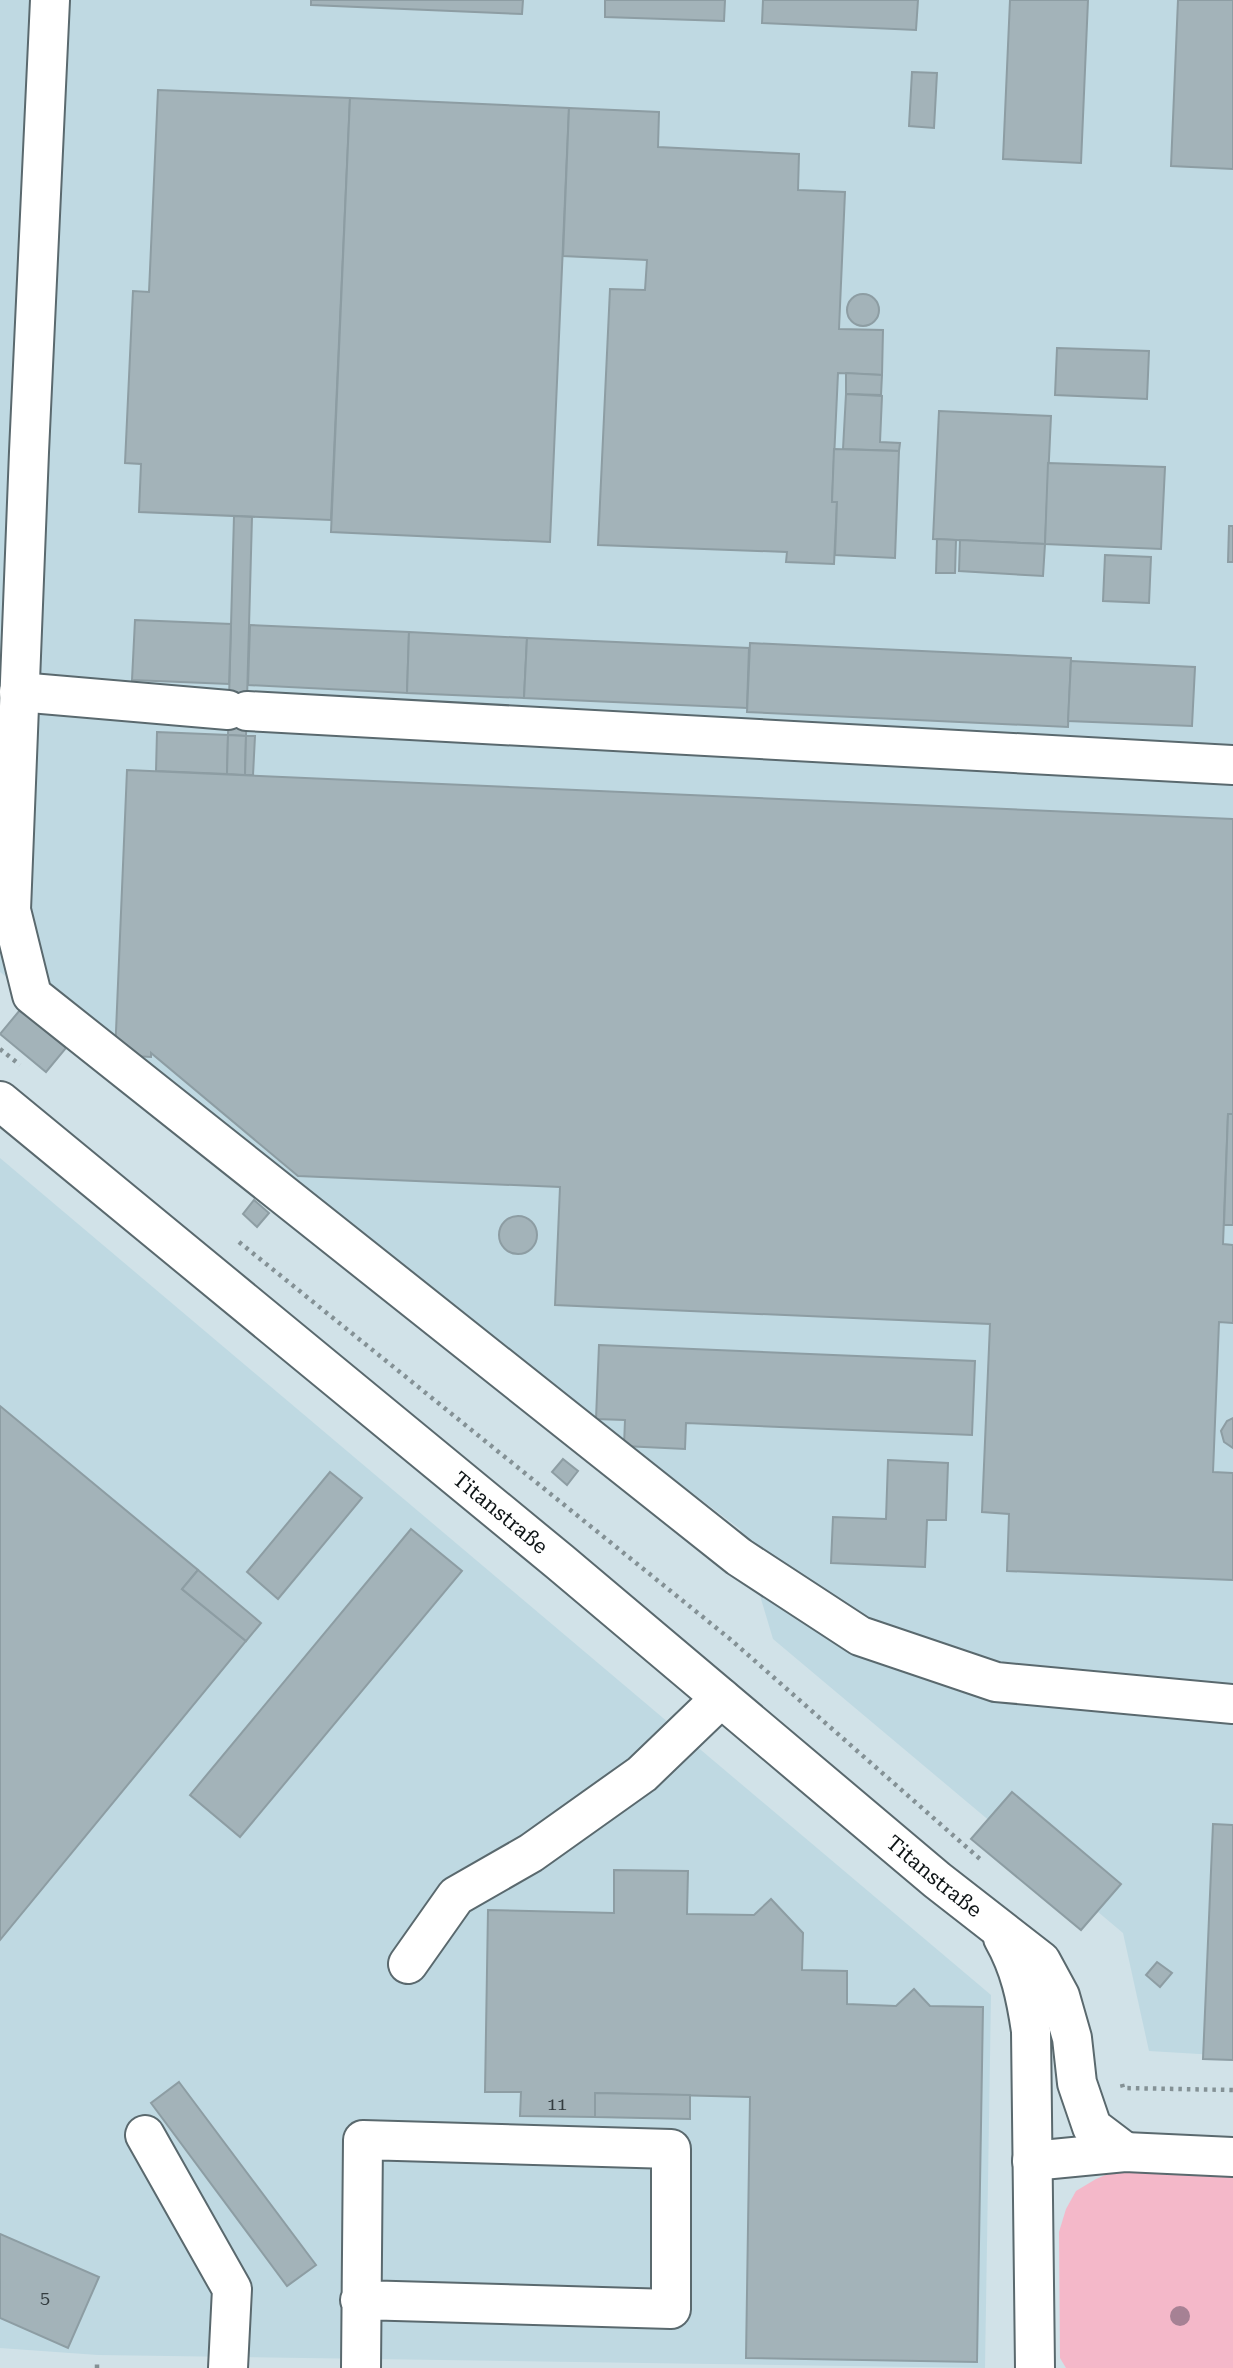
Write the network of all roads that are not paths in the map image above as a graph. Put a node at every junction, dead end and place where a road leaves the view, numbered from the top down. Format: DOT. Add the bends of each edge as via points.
graph roads {
  1 [pos="50,0"];
  2 [pos="14,457"];
  3 [pos="19,692"];
  4 [pos="1233,765"];
  5 [pos="5,925"];
  6 [pos="0,1101"];
  7 [pos="721,1698"];
  8 [pos="1233,1704"];
  9 [pos="996,1926"];
  10 [pos="408,1964"];
  11 [pos="145,2136"];
  12 [pos="1125,2152"];
  13 [pos="1233,2157"];
  14 [pos="1032,2161"];
  15 [pos="360,2300"];
  16 [pos="228,2368"];
  17 [pos="360,2368"];
  18 [pos="1035,2368"];
  1 -- 2 [label="street"];
  2 -- 3 [label="street"];
  3 -- 4 [label="street" via="238,710"];
  3 -- 5 [label="street"];
  5 -- 8 [label="street" via="32,995 738,1557 860,1636 996,1682"];
  6 -- 7 [label="street, Titanstraße"];
  7 -- 9 [label="street, Titanstraße"];
  7 -- 10 [label="street" via="642,1774 531,1853 456,1896"];
  9 -- 12 [label="street, Titanstraße" via="1041,1961 1060,1996 1072,2038 1076,2083 1092,2127"];
  9 -- 14 [label="street, Titanstraße" via="1015,1959 1026,1997 1031,2031"];
  11 -- 16 [label="street" via="232,2288"];
  12 -- 13 [label="street"];
  12 -- 14 [label="street"];
  14 -- 18 [label="street, Titanstraße"];
  15 -- 15 [label="street" via="363,2140 671,2149 671,2309"];
  15 -- 17 [label="street"];
}
